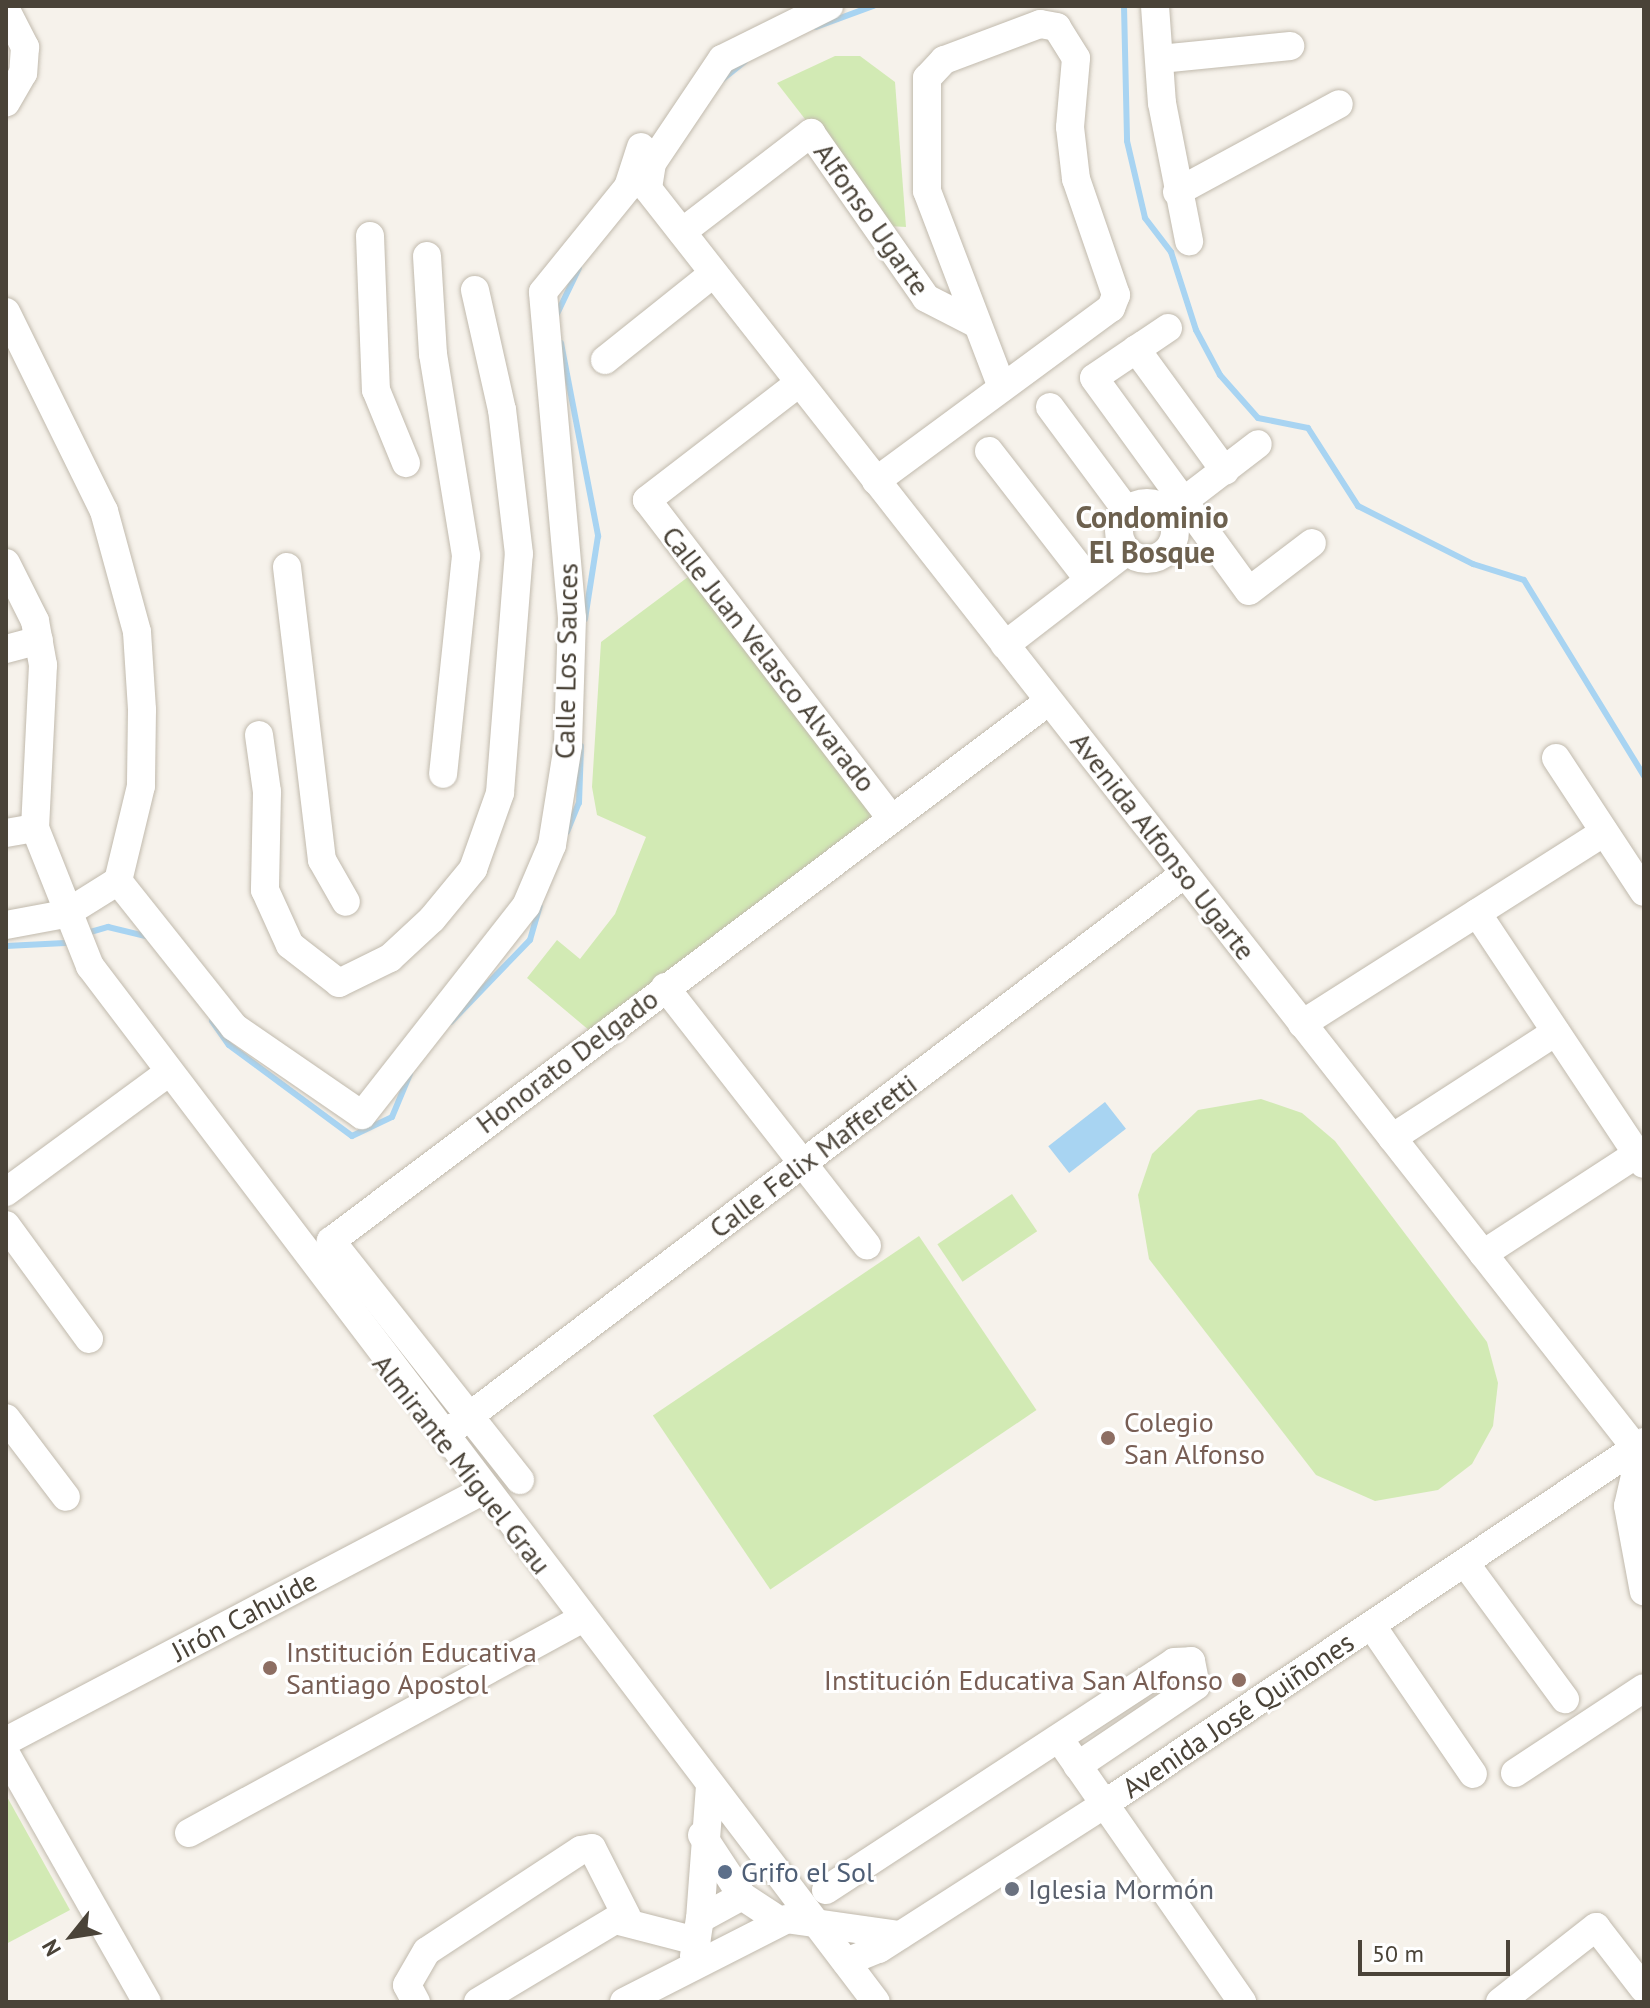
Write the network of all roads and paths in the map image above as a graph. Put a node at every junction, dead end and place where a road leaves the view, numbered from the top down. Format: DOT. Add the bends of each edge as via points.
graph roads {
  1 [pos="829,6"];
  2 [pos="1155,6"];
  3 [pos="6,10"];
  4 [pos="1290,46"];
  5 [pos="1160,59"];
  6 [pos="696,96"];
  7 [pos="7,97"];
  8 [pos="1339,104"];
  9 [pos="1177,192"];
  10 [pos="682,232"];
  11 [pos="370,236"];
  12 [pos="1189,241"];
  13 [pos="427,256"];
  14 [pos="950,265"];
  15 [pos="714,273"];
  16 [pos="916,276"];
  17 [pos="475,290"];
  18 [pos="6,312"];
  19 [pos="973,322"];
  20 [pos="1168,328"];
  21 [pos="1136,349"];
  22 [pos="605,360"];
  23 [pos="799,383"];
  24 [pos="1002,387"];
  25 [pos="1050,407"];
  26 [pos="1258,444"];
  27 [pos="989,451"];
  28 [pos="406,463"];
  29 [pos="1225,471"];
  30 [pos="876,481"];
  31 [pos="1176,506"];
  32 [pos="1127,511"];
  33 [pos="1312,543"];
  34 [pos="1127,551"];
  35 [pos="6,563"];
  36 [pos="287,567"];
  37 [pos="1089,580"];
  38 [pos="39,640"];
  39 [pos="1005,645"];
  40 [pos="6,649"];
  41 [pos="1049,701"];
  42 [pos="259,735"];
  43 [pos="1556,758"];
  44 [pos="443,774"];
  45 [pos="892,819"];
  46 [pos="35,828"];
  47 [pos="1604,832"];
  48 [pos="6,833"];
  49 [pos="1184,874"];
  50 [pos="118,881"];
  51 [pos="1644,892"];
  52 [pos="346,902"];
  53 [pos="1477,913"];
  54 [pos="65,914"];
  55 [pos="6,925"];
  56 [pos="665,987"];
  57 [pos="1302,1024"];
  58 [pos="1556,1032"];
  59 [pos="165,1075"];
  60 [pos="1392,1138"];
  61 [pos="1641,1159"];
  62 [pos="805,1162"];
  63 [pos="6,1192"];
  64 [pos="6,1225"];
  65 [pos="867,1246"];
  66 [pos="1483,1254"];
  67 [pos="89,1339"];
  68 [pos="469,1417"];
  69 [pos="6,1418"];
  70 [pos="442,1438"];
  71 [pos="1641,1450"];
  72 [pos="520,1480"];
  73 [pos="482,1491"];
  74 [pos="66,1497"];
  75 [pos="1465,1563"];
  76 [pos="1644,1592"];
  77 [pos="582,1619"];
  78 [pos="1372,1626"];
  79 [pos="1644,1688"];
  80 [pos="1565,1699"];
  81 [pos="1061,1740"];
  82 [pos="6,1741"];
  83 [pos="6,1754"];
  84 [pos="1077,1766"];
  85 [pos="1515,1773"];
  86 [pos="1473,1774"];
  87 [pos="710,1786"];
  88 [pos="1100,1807"];
  89 [pos="189,1833"];
  90 [pos="702,1835"];
  91 [pos="826,1890"];
  92 [pos="742,1896"];
  93 [pos="627,1917"];
  94 [pos="814,1920"];
  95 [pos="780,1921"];
  96 [pos="900,1935"];
  97 [pos="696,1941"];
  98 [pos="846,1962"];
  99 [pos="1644,1989"];
  100 [pos="141,2000"];
  101 [pos="416,2002"];
  102 [pos="478,2002"];
  103 [pos="624,2002"];
  104 [pos="876,2002"];
  105 [pos="1242,2002"];
  106 [pos="1500,2002"];
  1 -- 6 [label="street" via="741,45"];
  2 -- 5 [label="street"];
  3 -- 7 [label="street" via="25,47"];
  4 -- 5 [label="street"];
  5 -- 9 [label="street"];
  6 -- 10 [label="street, Avenida Alfonso Ugarte" via="652,163 648,189"];
  6 -- 50 [label="street, Calle Los Sauces" via="650,133 628,187 543,292 570,592 568,745 540,885 464,990 429,1025 374,1109 350,1112 234,1027"];
  8 -- 9 [label="street"];
  9 -- 12 [label="street"];
  10 -- 15 [label="street, Avenida Alfonso Ugarte"];
  10 -- 16 [label="street, Alfonso Ugarte" via="811,133"];
  11 -- 28 [label="street" via="376,390"];
  13 -- 44 [label="street" via="433,354 466,556"];
  14 -- 16 [label="street"];
  14 -- 19 [label="street"];
  14 -- 24 [label="street" via="927,191 927,78 944,60 1040,24 1057,27 1076,58 1070,127 1076,179 1116,295 1111,308"];
  15 -- 22 [label="street"];
  15 -- 23 [label="street, Avenida Alfonso Ugarte"];
  16 -- 19 [label="street, Alfonso Ugarte" via="926,298"];
  17 -- 42 [label="street" via="502,410 519,554 500,793 473,869 432,919 390,958 339,983 290,945 265,890 267,792"];
  18 -- 50 [label="street" via="104,511 137,632 141,786"];
  19 -- 24 [label="street"];
  20 -- 21 [label="street"];
  21 -- 29 [label="street"];
  21 -- 31 [label="street" via="1094,378"];
  23 -- 30 [label="street, Avenida Alfonso Ugarte"];
  23 -- 45 [label="street, Calle Juan Velasco Alvarado" via="647,500"];
  24 -- 30 [label="street"];
  25 -- 32 [label="street"];
  26 -- 29 [label="street"];
  27 -- 37 [label="street"];
  29 -- 31 [label="street"];
  30 -- 39 [label="street, Avenida Alfonso Ugarte"];
  31 -- 32 [label="street" via="1144,503"];
  31 -- 33 [label="street" via="1249,591"];
  31 -- 34 [label="street" via="1169,548 1144,559"];
  32 -- 34 [label="street" via="1119,526"];
  34 -- 37 [label="street"];
  35 -- 38 [label="street"];
  36 -- 52 [label="street" via="322,860"];
  37 -- 39 [label="street"];
  38 -- 40 [label="street"];
  38 -- 46 [label="street"];
  39 -- 41 [label="street, Avenida Alfonso Ugarte"];
  41 -- 45 [label="street, Honorato Delgado"];
  41 -- 49 [label="street, Avenida Alfonso Ugarte"];
  43 -- 47 [label="street"];
  45 -- 56 [label="street, Honorato Delgado"];
  46 -- 48 [label="street"];
  46 -- 54 [label="street, Almirante Miguel Grau"];
  47 -- 51 [label="street"];
  47 -- 53 [label="street"];
  49 -- 57 [label="street, Avenida Alfonso Ugarte"];
  49 -- 62 [label="street, Calle Felix Mafferetti"];
  50 -- 54 [label="street"];
  53 -- 57 [label="street"];
  53 -- 58 [label="street"];
  54 -- 55 [label="street"];
  54 -- 59 [label="street, Almirante Miguel Grau" via="90,966"];
  56 -- 62 [label="street"];
  56 -- 68 [label="street, Honorato Delgado" via="331,1241"];
  57 -- 60 [label="street, Avenida Alfonso Ugarte"];
  58 -- 60 [label="street"];
  58 -- 61 [label="street"];
  59 -- 63 [label="street"];
  59 -- 70 [label="street, Almirante Miguel Grau"];
  60 -- 66 [label="street, Avenida Alfonso Ugarte"];
  61 -- 66 [label="street"];
  62 -- 65 [label="street"];
  62 -- 68 [label="street, Calle Felix Mafferetti"];
  64 -- 67 [label="street"];
  66 -- 71 [label="street, Avenida Alfonso Ugarte"];
  68 -- 70 [label="street, Calle Felix Mafferetti"];
  68 -- 72 [label="street, Honorato Delgado"];
  69 -- 74 [label="street"];
  70 -- 73 [label="street, Almirante Miguel Grau"];
  71 -- 75 [label="street, Avenida José Quiñones"];
  71 -- 76 [label="street" via="1628,1506"];
  73 -- 77 [label="street, Almirante Miguel Grau"];
  73 -- 82 [label="street, Jirón Cahuide"];
  75 -- 78 [label="street, Avenida José Quiñones"];
  75 -- 80 [label="street"];
  77 -- 87 [label="street, Almirante Miguel Grau"];
  77 -- 89 [label="street"];
  78 -- 86 [label="street"];
  78 -- 88 [label="street, Avenida José Quiñones"];
  79 -- 85 [label="street"];
  81 -- 84 [label="street"];
  81 -- 84 [label="street" via="1174,1662 1186,1658 1195,1666 1198,1681 1188,1693"];
  81 -- 91 [label="street"];
  83 -- 100 [label="street"];
  84 -- 88 [label="street"];
  87 -- 90 [label="street"];
  87 -- 94 [label="street, Almirante Miguel Grau"];
  88 -- 96 [label="street, Avenida José Quiñones"];
  88 -- 105 [label="street"];
  90 -- 92 [label="street"];
  90 -- 97 [label="street"];
  92 -- 95 [label="street"];
  92 -- 97 [label="street"];
  93 -- 97 [label="street"];
  93 -- 101 [label="street" via="592,1848 581,1850 427,1951 407,1985"];
  93 -- 102 [label="street"];
  94 -- 95 [label="street"];
  94 -- 96 [label="street"];
  94 -- 98 [label="street, Almirante Miguel Grau"];
  95 -- 97 [label="street"];
  96 -- 98 [label="street, Avenida José Quiñones"];
  97 -- 103 [label="street"];
  98 -- 104 [label="street, Almirante Miguel Grau"];
  99 -- 106 [label="street" via="1596,1927"];
}
